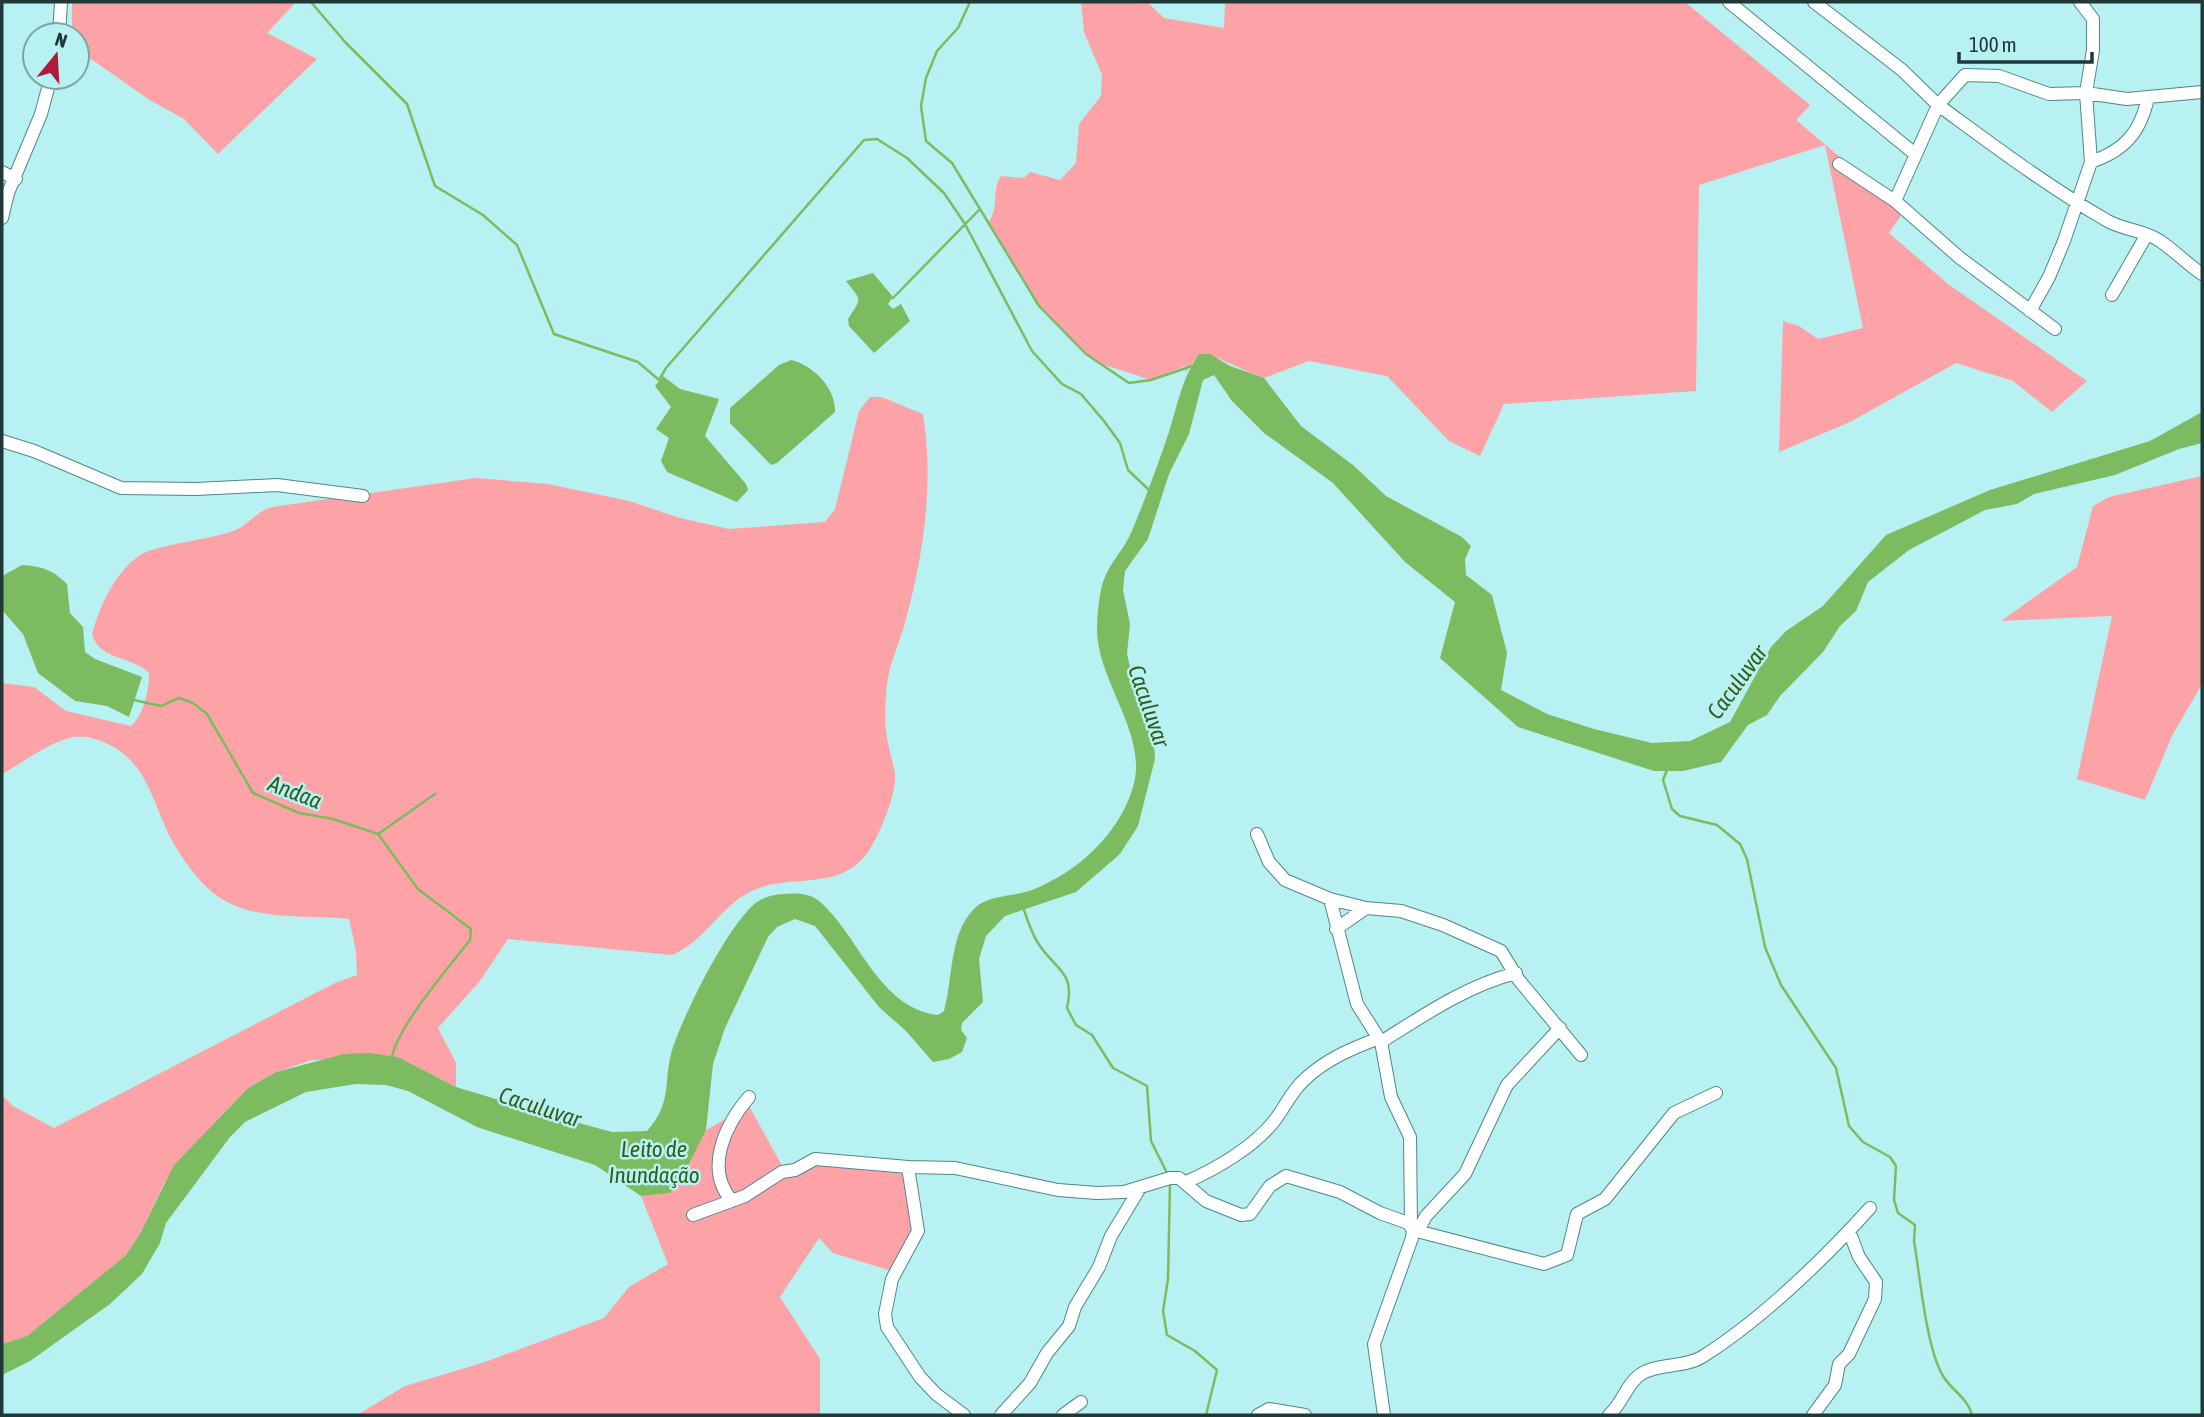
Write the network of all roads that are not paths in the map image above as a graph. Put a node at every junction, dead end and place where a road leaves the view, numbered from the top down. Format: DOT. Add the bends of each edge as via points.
graph roads {
  1 [pos="61,2"];
  2 [pos="1729,2"];
  3 [pos="2080,2"];
  4 [pos="1817,3"];
  5 [pos="60,21"];
  6 [pos="47,91"];
  7 [pos="2202,92"];
  8 [pos="2086,93"];
  9 [pos="2148,98"];
  10 [pos="1938,105"];
  11 [pos="1915,154"];
  12 [pos="2091,162"];
  13 [pos="1839,164"];
  14 [pos="2,172"];
  15 [pos="16,179"];
  16 [pos="2076,200"];
  17 [pos="1895,201"];
  18 [pos="2,218"];
  19 [pos="2146,236"];
  20 [pos="2202,274"];
  21 [pos="2112,295"];
  22 [pos="2030,311"];
  23 [pos="2055,329"];
  24 [pos="2,441"];
  25 [pos="363,496"];
  26 [pos="1257,834"];
  27 [pos="1330,899"];
  28 [pos="1366,908"];
  29 [pos="1336,929"];
  30 [pos="1516,973"];
  31 [pos="1560,1028"];
  32 [pos="1380,1040"];
  33 [pos="1581,1055"];
  34 [pos="1716,1093"];
  35 [pos="749,1097"];
  36 [pos="908,1167"];
  37 [pos="1186,1182"];
  38 [pos="1140,1188"];
  39 [pos="733,1200"];
  40 [pos="1870,1208"];
  41 [pos="693,1215"];
  42 [pos="1414,1228"];
  43 [pos="1849,1231"];
  44 [pos="1081,1402"];
  45 [pos="964,1415"];
  46 [pos="1001,1415"];
  47 [pos="1063,1415"];
  48 [pos="1258,1415"];
  49 [pos="1305,1415"];
  50 [pos="1384,1415"];
  51 [pos="1609,1415"];
  52 [pos="1813,1415"];
  1 -- 5 [label="street"];
  2 -- 11 [label="street"];
  3 -- 8 [label="street" via="2093,19"];
  4 -- 10 [label="street" via="1902,70"];
  6 -- 15 [label="street"];
  7 -- 9 [label="street"];
  8 -- 9 [label="street"];
  8 -- 10 [label="street" via="2049,94 1999,76 1965,75"];
  8 -- 12 [label="street"];
  9 -- 12 [label="street" via="2136,134 2110,156"];
  10 -- 11 [label="street"];
  10 -- 16 [label="street" via="2007,158"];
  11 -- 17 [label="street"];
  12 -- 16 [label="street"];
  13 -- 17 [label="street"];
  14 -- 15 [label="street"];
  15 -- 18 [label="street"];
  16 -- 19 [label="street" via="2122,230"];
  16 -- 22 [label="street" via="2054,265"];
  17 -- 22 [label="street"];
  19 -- 20 [label="street" via="2158,239"];
  19 -- 21 [label="street"];
  22 -- 23 [label="street"];
  24 -- 25 [label="street" via="121,488 277,485"];
  26 -- 27 [label="street" via="1277,874"];
  27 -- 28 [label="street"];
  27 -- 29 [label="street"];
  28 -- 29 [label="street"];
  28 -- 30 [label="street" via="1401,911 1443,925 1501,951"];
  29 -- 32 [label="street" via="1357,1004"];
  30 -- 31 [label="street"];
  30 -- 32 [label="street" via="1489,980 1446,1001"];
  31 -- 33 [label="street"];
  31 -- 42 [label="street" via="1507,1085 1465,1174"];
  32 -- 37 [label="street" via="1343,1051 1323,1064 1251,1142"];
  32 -- 42 [label="street" via="1391,1097 1411,1144"];
  34 -- 42 [label="street" via="1674,1114 1605,1199 1577,1214 1570,1250 1560,1260 1544,1264"];
  35 -- 39 [label="street" via="730,1121 717,1161 722,1188"];
  36 -- 38 [label="street" via="955,1168 1058,1190"];
  36 -- 39 [label="street" via="815,1159"];
  36 -- 45 [label="street" via="918,1231 892,1279 887,1327 920,1377"];
  37 -- 38 [label="street" via="1170,1178"];
  37 -- 42 [label="street" via="1206,1201 1250,1214 1270,1186 1286,1176 1296,1177 1340,1192"];
  38 -- 46 [label="street" via="1111,1236 1069,1326 1030,1383"];
  39 -- 41 [label="street"];
  40 -- 43 [label="street"];
  42 -- 50 [label="street" via="1374,1344"];
  43 -- 51 [label="street" via="1765,1310 1716,1348 1686,1364 1644,1372 1632,1381"];
  43 -- 52 [label="street" via="1876,1282 1875,1299 1849,1354 1839,1364 1835,1385"];
  44 -- 47 [label="street"];
  48 -- 49 [label="street" via="1269,1409"];
}
